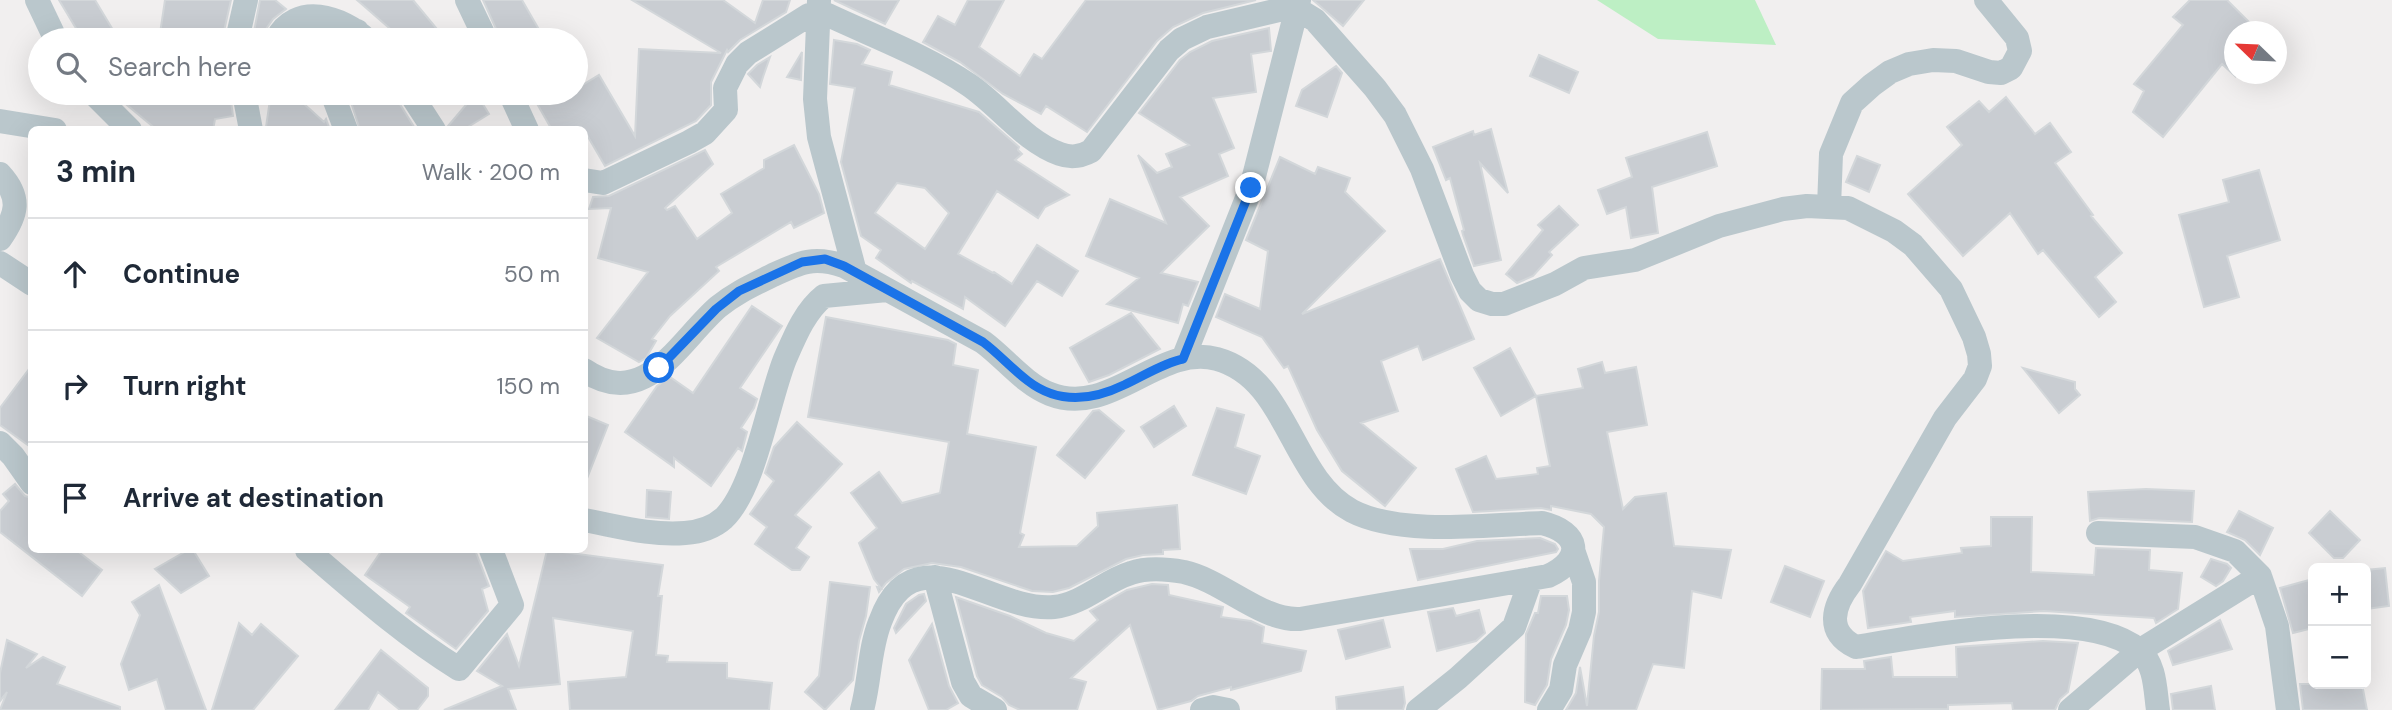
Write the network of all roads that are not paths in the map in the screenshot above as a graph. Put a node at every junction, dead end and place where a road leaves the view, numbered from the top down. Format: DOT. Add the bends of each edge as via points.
graph roads {
  1 [pos="20,0"];
  2 [pos="37,0"];
  3 [pos="246,0"];
  4 [pos="467,0"];
  5 [pos="1986,0"];
  6 [pos="1298,5"];
  7 [pos="819,7"];
  8 [pos="46,28"];
  9 [pos="50,28"];
  10 [pos="240,28"];
  11 [pos="286,28"];
  12 [pos="348,28"];
  13 [pos="480,28"];
  14 [pos="105,105"];
  15 [pos="247,105"];
  16 [pos="257,105"];
  17 [pos="337,105"];
  18 [pos="418,105"];
  19 [pos="516,105"];
  20 [pos="0,121"];
  21 [pos="31,126"];
  22 [pos="126,126"];
  23 [pos="251,126"];
  24 [pos="253,126"];
  25 [pos="344,126"];
  26 [pos="431,126"];
  27 [pos="525,126"];
  28 [pos="0,174"];
  29 [pos="588,181"];
  30 [pos="1829,207"];
  31 [pos="0,239"];
  32 [pos="0,262"];
  33 [pos="855,272"];
  34 [pos="28,281"];
  35 [pos="888,290"];
  36 [pos="1183,359"];
  37 [pos="588,372"];
  38 [pos="0,443"];
  39 [pos="28,477"];
  40 [pos="588,521"];
  41 [pos="2098,533"];
  42 [pos="310,553"];
  43 [pos="492,553"];
  44 [pos="1574,553"];
  45 [pos="2260,576"];
  46 [pos="935,577"];
  47 [pos="1531,579"];
  48 [pos="2139,651"];
  49 [pos="862,710"];
  50 [pos="995,710"];
  51 [pos="1202,710"];
  52 [pos="1227,710"];
  53 [pos="1418,710"];
  54 [pos="1549,710"];
  55 [pos="2070,710"];
  56 [pos="2158,710"];
  57 [pos="2288,710"];
  1 -- 8 [label="street"];
  2 -- 9 [label="street"];
  3 -- 10 [label="street"];
  4 -- 13 [label="street"];
  5 -- 30 [label="street" via="2017,38 2020,51 2011,68 1989,72 1956,61 1933,60 1909,64 1872,85 1852,103 1831,154"];
  6 -- 7 [label="street" via="1207,27 1182,39 1091,151 1073,157 1021,131 982,95 948,73"];
  6 -- 30 [label="street" via="1376,88 1395,115 1422,169 1462,275 1479,300 1504,304 1584,268 1635,260 1719,226 1783,209"];
  6 -- 36 [label="street" via="1251,188"];
  7 -- 29 [label="street" via="737,64 725,88 726,110 705,133 603,183"];
  7 -- 33 [label="street" via="815,99 819,137"];
  11 -- 12 [label="street" via="300,17 318,16"];
  14 -- 22 [label="street"];
  15 -- 23 [label="street"];
  16 -- 24 [label="street"];
  17 -- 25 [label="street"];
  18 -- 26 [label="street"];
  19 -- 27 [label="street"];
  20 -- 21 [label="street"];
  28 -- 31 [label="street" via="16,202 12,222"];
  30 -- 48 [label="street" via="1848,208 1913,245 1951,289 1966,317 1980,366 1839,597 1834,609 1840,634 1856,646 1972,628 2047,626 2101,632"];
  32 -- 34 [label="street"];
  33 -- 35 [label="street"];
  33 -- 37 [label="street" via="825,259 802,262 739,291 642,379 622,384 602,381"];
  35 -- 36 [label="street" via="983,342 1049,394 1066,398 1109,393"];
  35 -- 40 [label="street" via="833,293 806,315 779,376 740,497 714,526 672,534"];
  36 -- 44 [label="street" via="1214,358 1250,378 1280,414 1312,472 1352,511 1407,525 1542,523 1567,534"];
  38 -- 39 [label="street"];
  41 -- 45 [label="street" via="2195,537 2235,551"];
  42 -- 43 [label="street" via="388,620 459,669 512,605"];
  44 -- 47 [label="street" via="1559,571"];
  44 -- 54 [label="street" via="1584,582 1584,612 1561,690"];
  45 -- 48 [label="street"];
  45 -- 57 [label="street" via="2277,626"];
  46 -- 47 [label="street" via="1034,607 1053,607 1083,598 1131,573 1177,571 1219,584 1287,619"];
  46 -- 49 [label="street" via="905,583 887,605 878,624"];
  46 -- 50 [label="street" via="963,682 971,696"];
  47 -- 53 [label="street" via="1514,626"];
  48 -- 55 [label="street"];
  48 -- 56 [label="street" via="2154,676"];
  51 -- 52 [label="street"];
}
